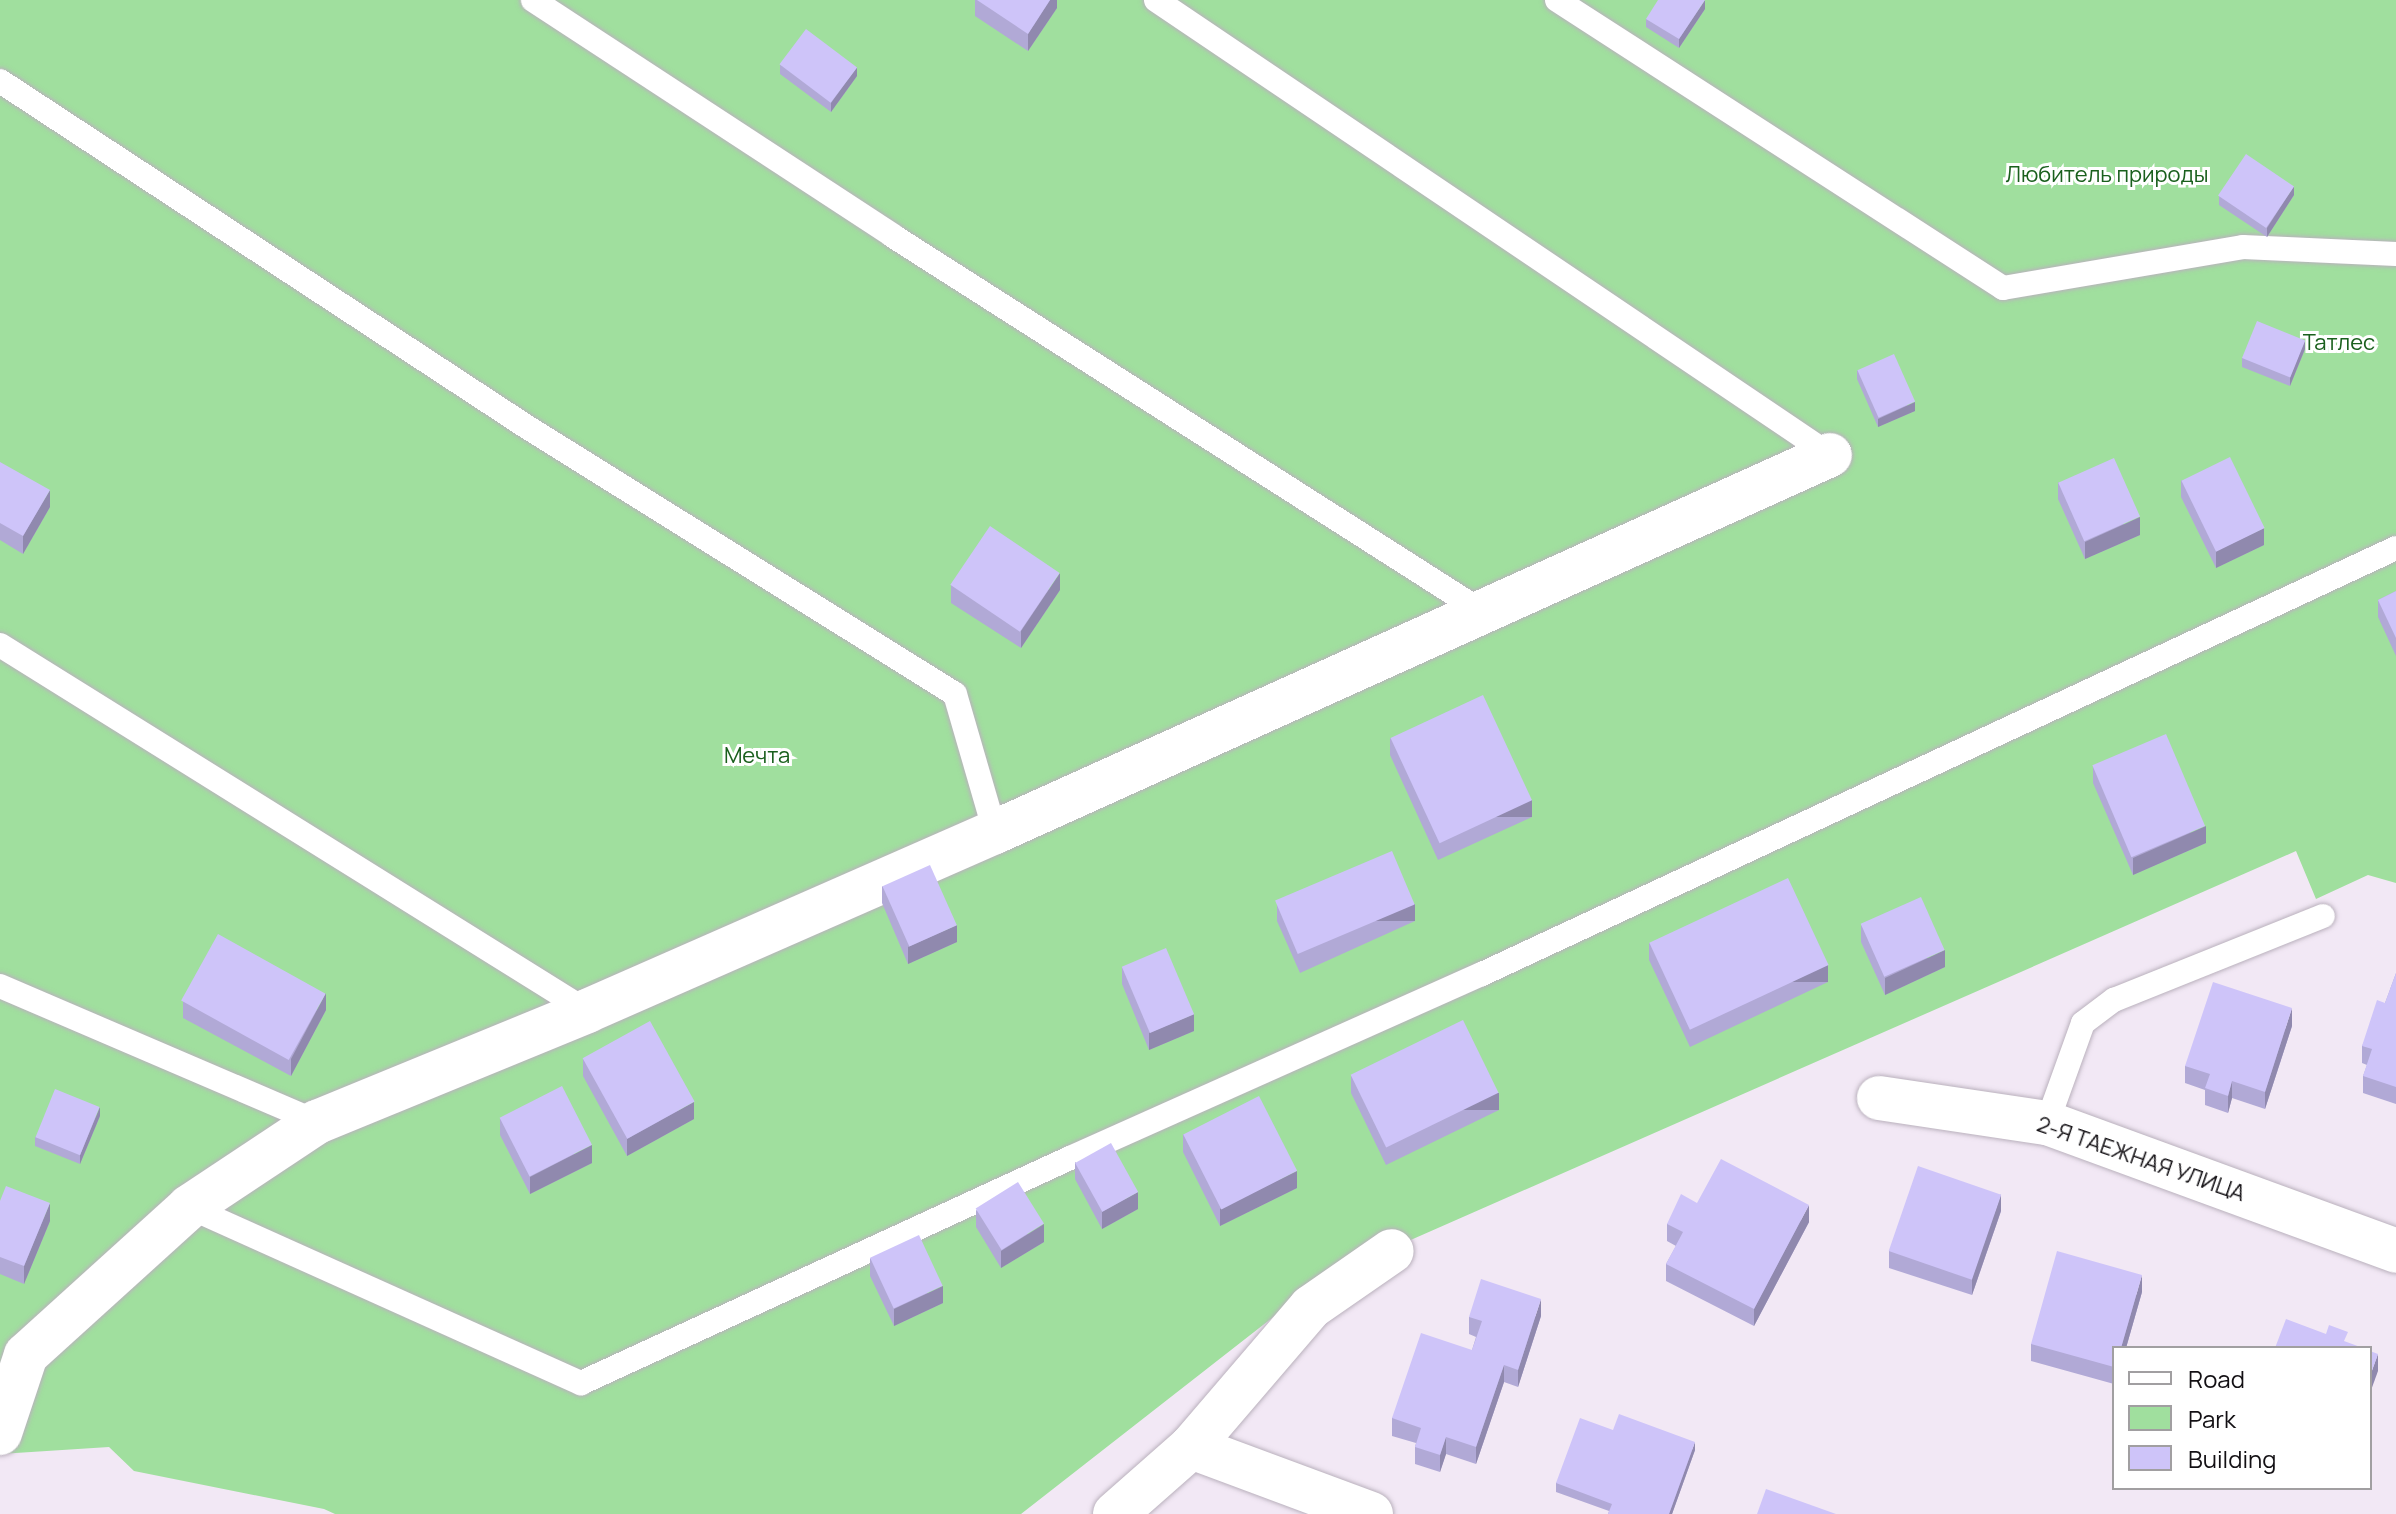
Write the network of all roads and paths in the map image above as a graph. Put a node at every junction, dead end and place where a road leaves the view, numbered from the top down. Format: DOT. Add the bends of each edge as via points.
graph roads {
  1 [pos="533,0"];
  2 [pos="1156,0"];
  3 [pos="1557,0"];
  4 [pos="0,81"];
  5 [pos="2396,254"];
  6 [pos="1830,455"];
  7 [pos="2396,548"];
  8 [pos="1484,613"];
  9 [pos="0,645"];
  10 [pos="995,832"];
  11 [pos="2323,916"];
  12 [pos="0,986"];
  13 [pos="587,1011"];
  14 [pos="1879,1098"];
  15 [pos="317,1122"];
  16 [pos="2047,1123"];
  17 [pos="189,1207"];
  18 [pos="1392,1251"];
  19 [pos="2396,1251"];
  20 [pos="0,1433"];
  21 [pos="1191,1447"];
  22 [pos="1115,1514"];
  23 [pos="1371,1514"];
  1 -- 8 [label="lane"];
  2 -- 6 [label="lane"];
  3 -- 5 [label="lane" via="2003,288 2243,247"];
  4 -- 10 [label="lane" via="527,427 955,694"];
  6 -- 8 [label="street"];
  7 -- 17 [label="lane" via="1482,974 581,1383"];
  8 -- 10 [label="street"];
  9 -- 13 [label="lane"];
  10 -- 13 [label="street"];
  11 -- 16 [label="lane" via="2114,1000 2083,1023"];
  12 -- 15 [label="lane"];
  13 -- 15 [label="street"];
  14 -- 16 [label="street, 2-Я ТАЕЖНАЯ УЛИЦА"];
  15 -- 17 [label="street"];
  16 -- 19 [label="street, 2-Я ТАЕЖНАЯ УЛИЦА"];
  17 -- 20 [label="street" via="26,1355"];
  18 -- 21 [label="street" via="1311,1307"];
  21 -- 22 [label="street"];
  21 -- 23 [label="street"];
}
